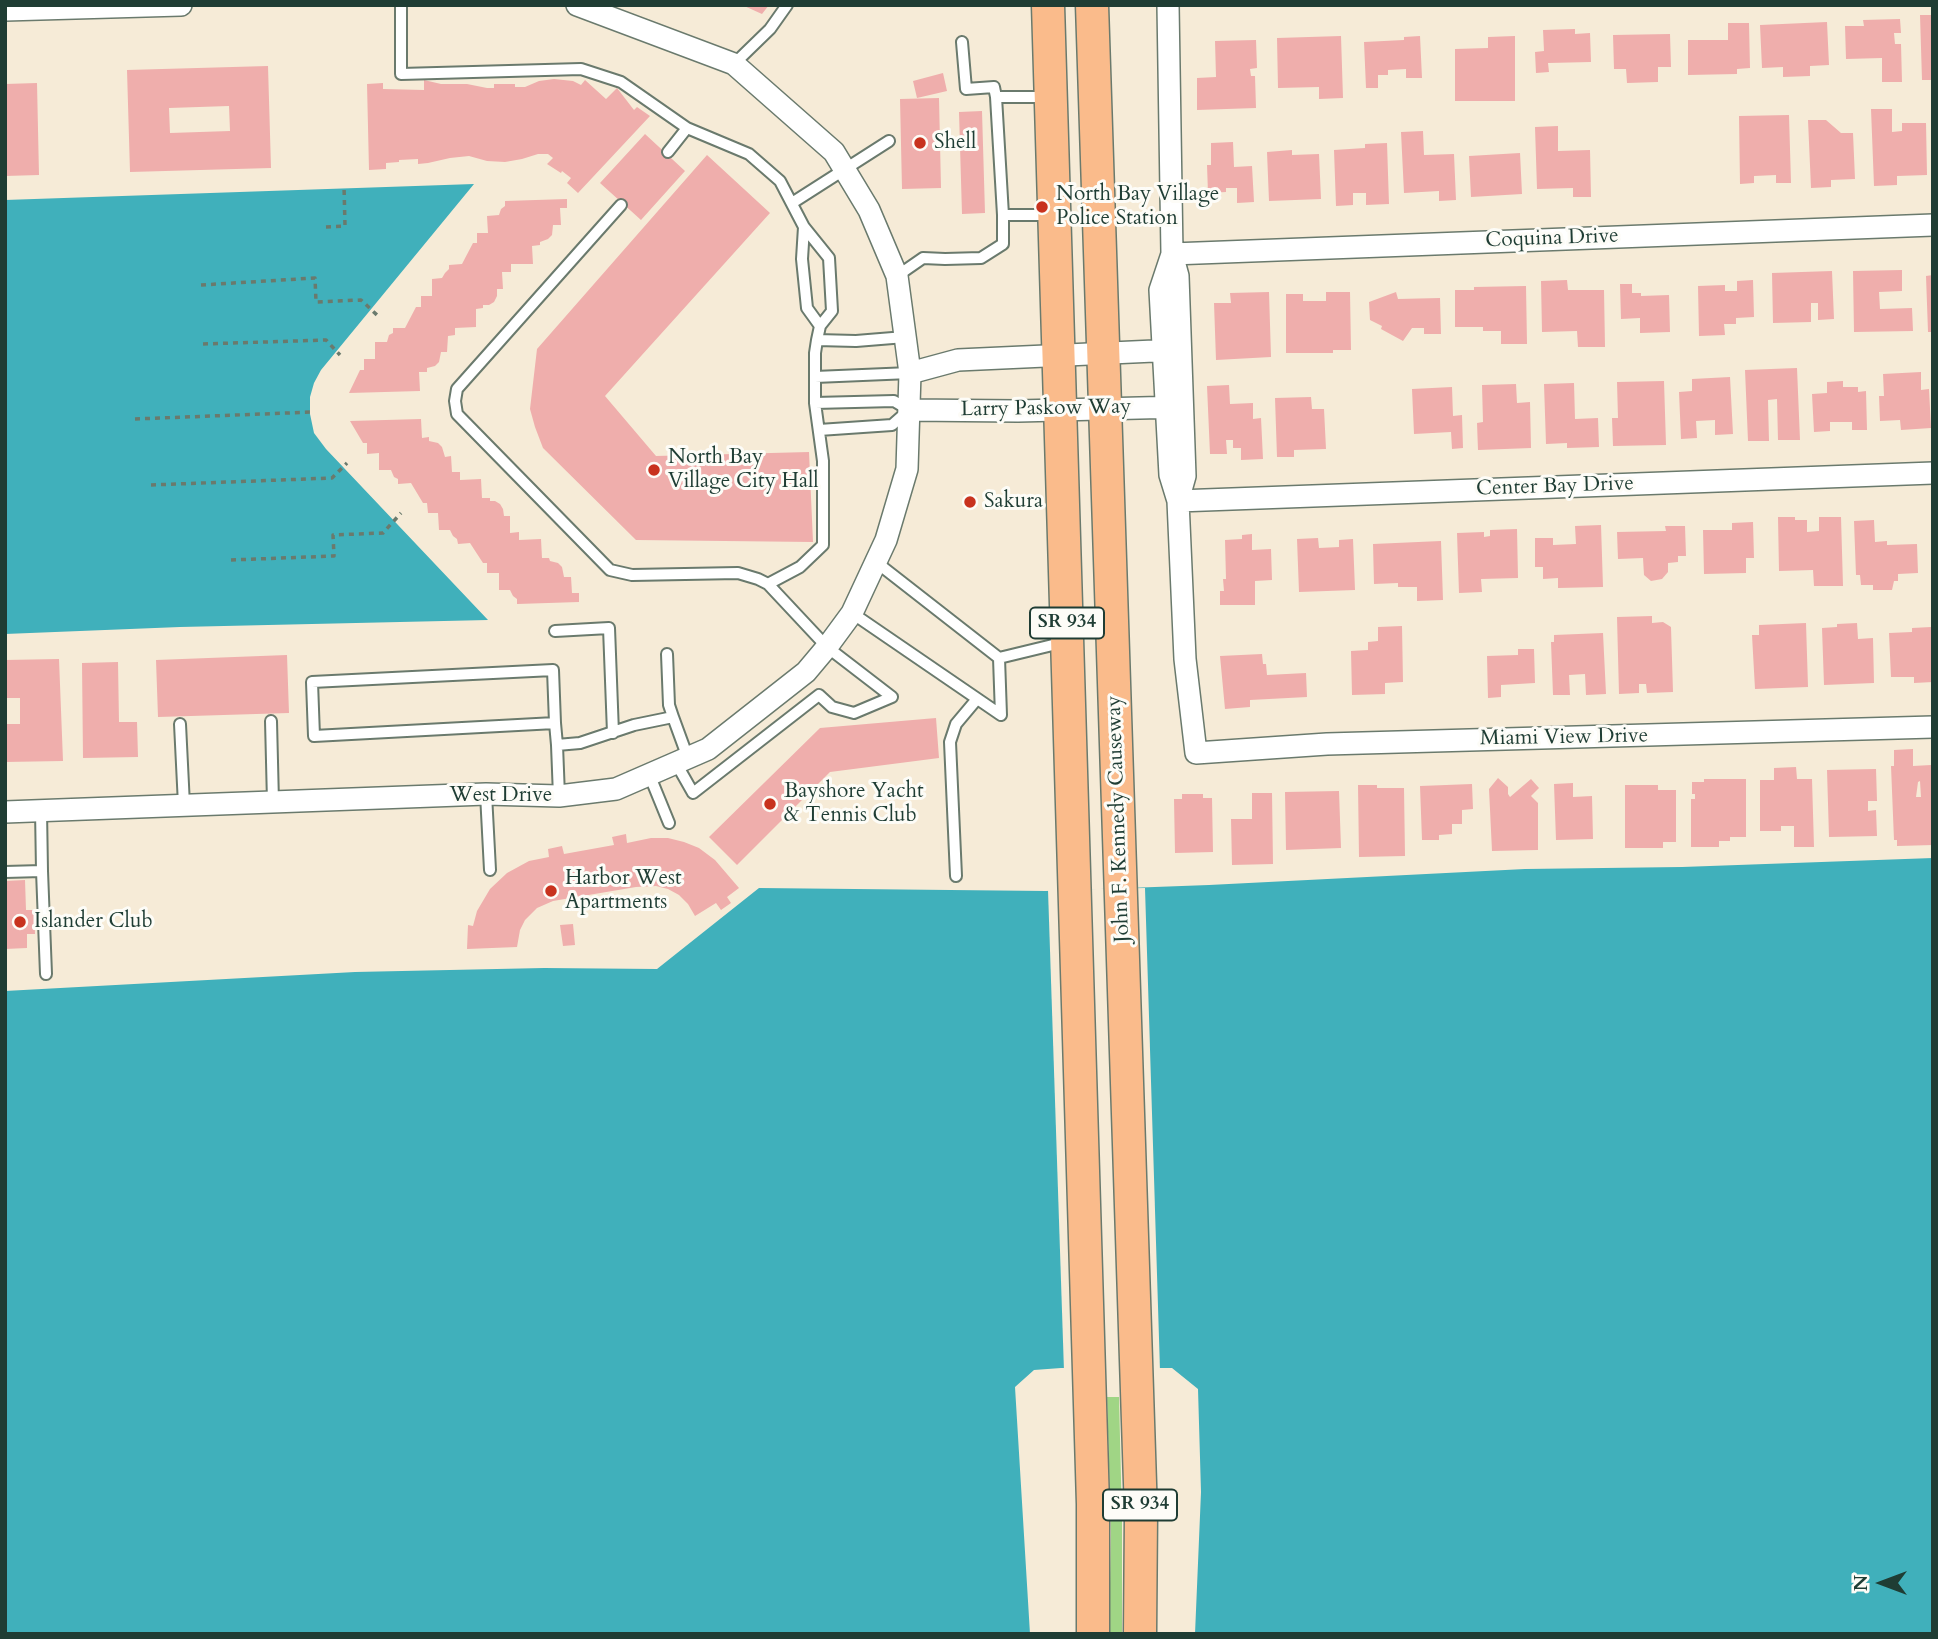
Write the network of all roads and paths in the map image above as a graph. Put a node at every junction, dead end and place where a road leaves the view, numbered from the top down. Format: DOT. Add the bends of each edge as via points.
graph roads {
  1 [pos="181,5"];
  2 [pos="401,5"];
  3 [pos="577,5"];
  4 [pos="787,5"];
  5 [pos="1048,5"];
  6 [pos="1092,5"];
  7 [pos="1168,5"];
  8 [pos="5,10"];
  9 [pos="962,42"];
  10 [pos="734,64"];
  11 [pos="996,97"];
  12 [pos="1051,97"];
  13 [pos="687,128"];
  14 [pos="889,141"];
  15 [pos="668,152"];
  16 [pos="845,169"];
  17 [pos="344,186"];
  18 [pos="792,203"];
  19 [pos="621,205"];
  20 [pos="1003,215"];
  21 [pos="1055,215"];
  22 [pos="1933,225"];
  23 [pos="326,227"];
  24 [pos="804,227"];
  25 [pos="1172,254"];
  26 [pos="897,276"];
  27 [pos="201,285"];
  28 [pos="377,314"];
  29 [pos="820,326"];
  30 [pos="905,337"];
  31 [pos="817,340"];
  32 [pos="203,344"];
  33 [pos="1172,350"];
  34 [pos="1103,354"];
  35 [pos="341,355"];
  36 [pos="1059,356"];
  37 [pos="910,373"];
  38 [pos="814,377"];
  39 [pos="815,403"];
  40 [pos="1174,407"];
  41 [pos="1105,409"];
  42 [pos="909,410"];
  43 [pos="1061,410"];
  44 [pos="313,412"];
  45 [pos="135,419"];
  46 [pos="819,430"];
  47 [pos="347,463"];
  48 [pos="1933,473"];
  49 [pos="151,485"];
  50 [pos="1178,501"];
  51 [pos="401,513"];
  52 [pos="230,560"];
  53 [pos="876,562"];
  54 [pos="768,584"];
  55 [pos="852,613"];
  56 [pos="555,631"];
  57 [pos="1068,642"];
  58 [pos="827,647"];
  59 [pos="667,654"];
  60 [pos="999,658"];
  61 [pos="977,699"];
  62 [pos="673,717"];
  63 [pos="271,721"];
  64 [pos="555,723"];
  65 [pos="180,724"];
  66 [pos="1933,727"];
  67 [pos="613,733"];
  68 [pos="556,745"];
  69 [pos="682,761"];
  70 [pos="649,774"];
  71 [pos="486,794"];
  72 [pos="559,796"];
  73 [pos="273,802"];
  74 [pos="184,805"];
  75 [pos="41,810"];
  76 [pos="5,812"];
  77 [pos="669,823"];
  78 [pos="490,870"];
  79 [pos="42,871"];
  80 [pos="5,872"];
  81 [pos="956,876"];
  82 [pos="46,974"];
  83 [pos="1093,1634"];
  84 [pos="1140,1634"];
  1 -- 8 [label="street"];
  2 -- 13 [label="lane" via="401,74 581,68 621,82"];
  3 -- 10 [label="street"];
  4 -- 10 [label="lane"];
  5 -- 12 [label="main road, SR 934"];
  6 -- 34 [label="main road, John F. Kennedy Causeway / SR 934"];
  7 -- 25 [label="street"];
  9 -- 11 [label="lane" via="966,89 994,88"];
  10 -- 16 [label="street" via="834,152"];
  11 -- 12 [label="lane"];
  11 -- 20 [label="lane"];
  12 -- 21 [label="main road, SR 934"];
  13 -- 15 [label="lane"];
  13 -- 18 [label="lane" via="749,154 780,181"];
  14 -- 16 [label="lane"];
  16 -- 18 [label="lane"];
  16 -- 26 [label="street" via="869,210"];
  17 -- 23 [label="path" via="345,226"];
  18 -- 24 [label="lane"];
  19 -- 54 [label="lane" via="457,389 457,414 610,570 632,575 738,573"];
  20 -- 21 [label="lane"];
  20 -- 26 [label="lane" via="1003,244 981,258 923,258"];
  21 -- 36 [label="main road, SR 934"];
  22 -- 25 [label="street, Coquina Drive"];
  24 -- 29 [label="lane" via="807,308"];
  24 -- 29 [label="lane" via="829,258 832,311"];
  25 -- 33 [label="street" via="1178,276"];
  26 -- 30 [label="street"];
  27 -- 28 [label="path" via="315,278 316,302 361,300"];
  29 -- 31 [label="lane"];
  30 -- 31 [label="lane"];
  30 -- 37 [label="street"];
  31 -- 38 [label="lane"];
  32 -- 35 [label="path" via="326,340"];
  33 -- 34 [label="street"];
  33 -- 40 [label="street"];
  34 -- 36 [label="street"];
  34 -- 41 [label="main road, John F. Kennedy Causeway / SR 934"];
  36 -- 37 [label="street" via="958,360"];
  36 -- 43 [label="main road, SR 934"];
  37 -- 38 [label="lane"];
  37 -- 42 [label="street"];
  38 -- 39 [label="lane"];
  39 -- 42 [label="lane" via="894,401"];
  39 -- 46 [label="lane"];
  40 -- 41 [label="street, Larry Paskow Way"];
  40 -- 50 [label="street" via="1185,476"];
  41 -- 43 [label="street, Larry Paskow Way"];
  41 -- 84 [label="main road, John F. Kennedy Causeway / SR 934"];
  42 -- 43 [label="street, Larry Paskow Way"];
  42 -- 46 [label="lane" via="892,425"];
  42 -- 53 [label="street, West Drive" via="907,469"];
  43 -- 57 [label="main road, SR 934"];
  44 -- 45 [label="path"];
  46 -- 54 [label="lane" via="823,545 800,567"];
  47 -- 49 [label="path" via="332,478"];
  48 -- 50 [label="street, Center Bay Drive"];
  50 -- 66 [label="street, Miami View Drive" via="1185,659 1196,753 1327,744"];
  51 -- 52 [label="path" via="383,533 334,535 334,556"];
  53 -- 55 [label="street, West Drive"];
  53 -- 60 [label="lane"];
  54 -- 58 [label="lane"];
  55 -- 58 [label="street, West Drive"];
  55 -- 61 [label="lane"];
  56 -- 67 [label="lane" via="609,628"];
  57 -- 60 [label="lane"];
  57 -- 83 [label="main road, SR 934"];
  58 -- 69 [label="street, West Drive" via="806,672 708,750"];
  58 -- 69 [label="lane" via="892,697 854,713 832,707 819,695 693,793"];
  59 -- 62 [label="lane"];
  60 -- 61 [label="lane" via="1001,715"];
  61 -- 81 [label="lane" via="956,724 950,742"];
  62 -- 67 [label="lane"];
  62 -- 69 [label="lane"];
  63 -- 73 [label="lane"];
  64 -- 64 [label="lane" via="314,736 312,682 553,670"];
  64 -- 68 [label="lane"];
  65 -- 74 [label="lane"];
  67 -- 68 [label="lane"];
  68 -- 72 [label="lane"];
  69 -- 70 [label="street, West Drive"];
  70 -- 72 [label="street, West Drive" via="615,789"];
  70 -- 77 [label="lane"];
  71 -- 72 [label="street, West Drive"];
  71 -- 73 [label="street, West Drive"];
  71 -- 78 [label="lane"];
  73 -- 74 [label="street, West Drive"];
  74 -- 75 [label="street, West Drive"];
  75 -- 76 [label="street, West Drive"];
  75 -- 79 [label="lane"];
  79 -- 80 [label="lane"];
  79 -- 82 [label="lane"];
}
